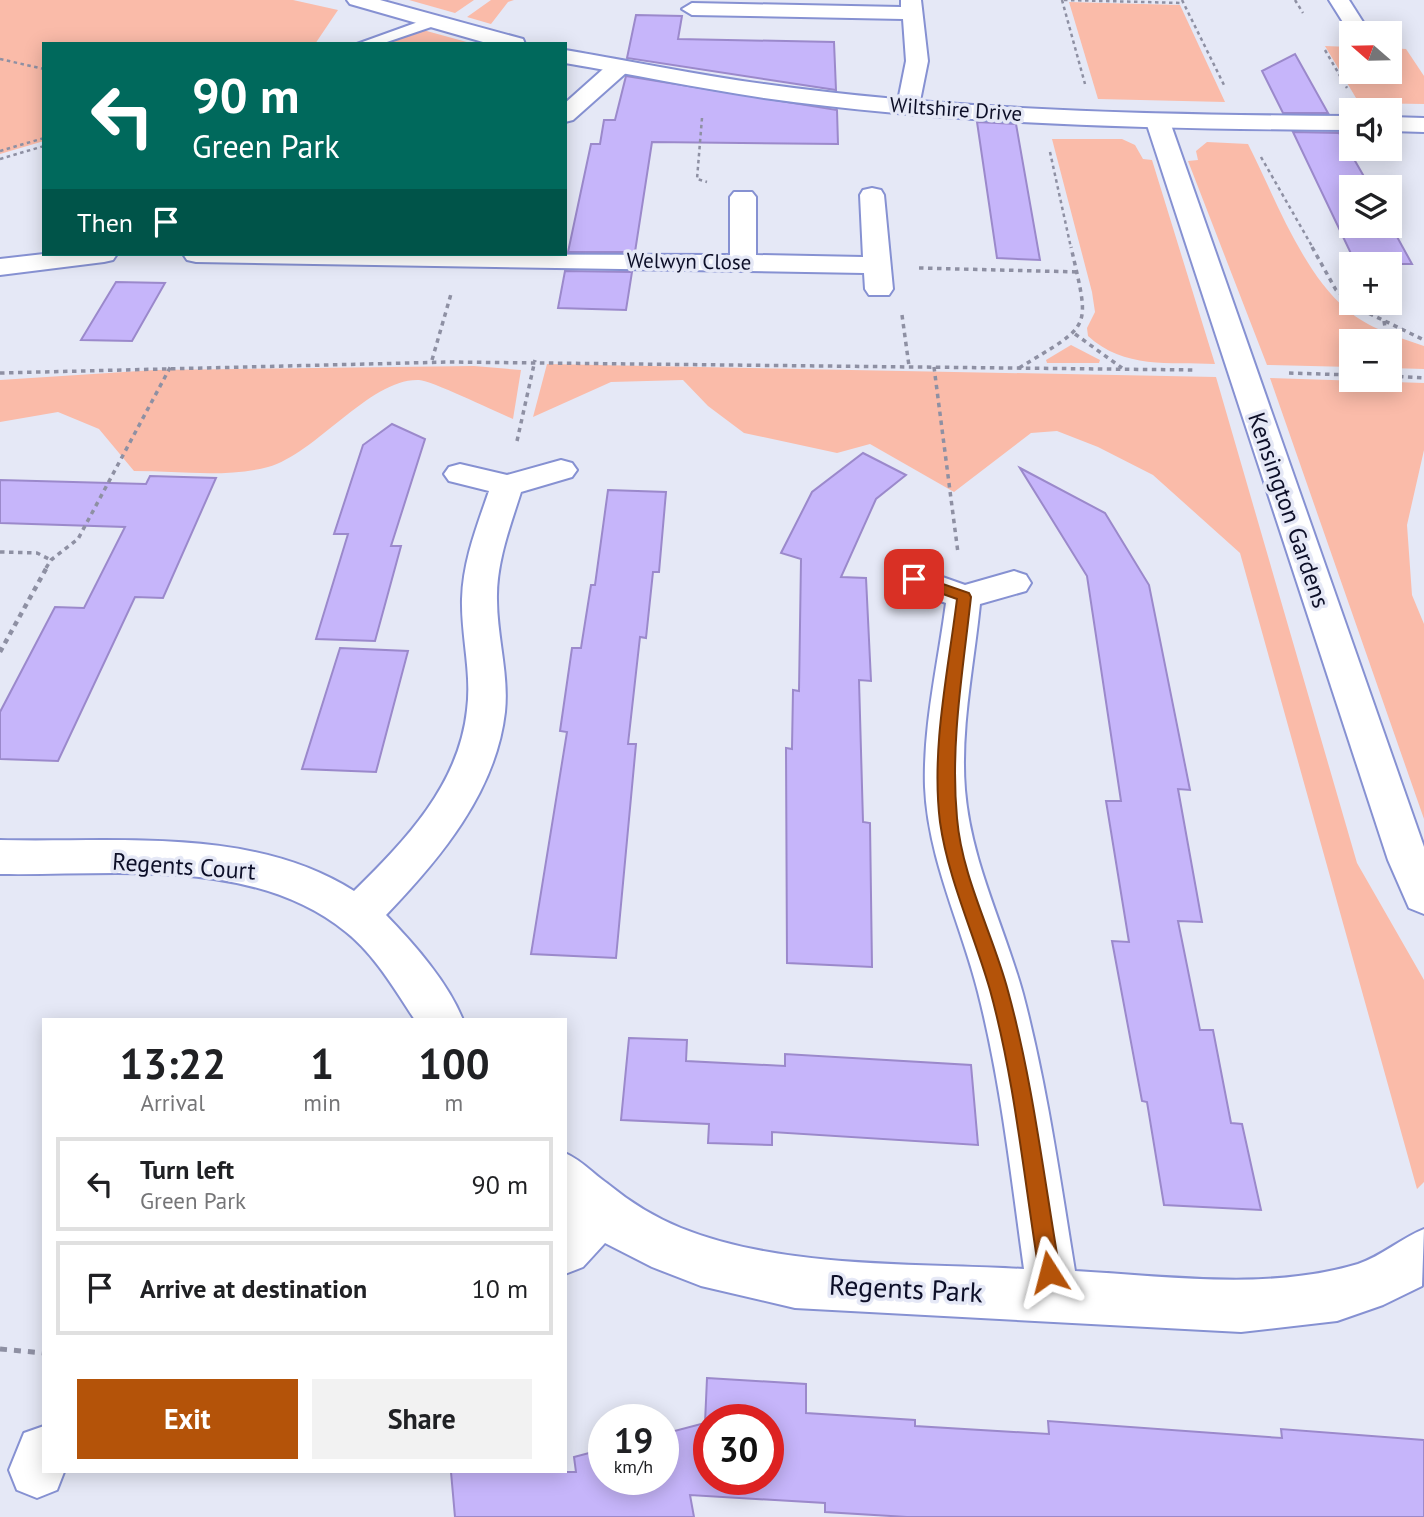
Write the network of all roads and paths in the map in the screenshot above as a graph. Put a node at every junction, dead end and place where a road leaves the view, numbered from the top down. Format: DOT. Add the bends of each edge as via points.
graph roads {
  1 [pos="357,0"];
  2 [pos="1063,0"];
  3 [pos="1295,0"];
  4 [pos="1339,0"];
  5 [pos="1182,2"];
  6 [pos="911,6"];
  7 [pos="692,9"];
  8 [pos="1307,21"];
  9 [pos="1352,21"];
  10 [pos="432,22"];
  11 [pos="371,42"];
  12 [pos="507,42"];
  13 [pos="1320,42"];
  14 [pos="567,56"];
  15 [pos="0,59"];
  16 [pos="619,67"];
  17 [pos="42,69"];
  18 [pos="705,82"];
  19 [pos="1352,98"];
  20 [pos="908,106"];
  21 [pos="567,113"];
  22 [pos="1041,115"];
  23 [pos="1093,117"];
  24 [pos="1241,121"];
  25 [pos="1158,122"];
  26 [pos="1339,123"];
  27 [pos="1402,124"];
  28 [pos="1424,125"];
  29 [pos="42,139"];
  30 [pos="42,147"];
  31 [pos="0,151"];
  32 [pos="0,159"];
  33 [pos="872,195"];
  34 [pos="743,197"];
  35 [pos="88,256"];
  36 [pos="373,256"];
  37 [pos="502,256"];
  38 [pos="462,257"];
  39 [pos="743,262"];
  40 [pos="0,267"];
  41 [pos="1079,272"];
  42 [pos="878,277"];
  43 [pos="1384,321"];
  44 [pos="1386,329"];
  45 [pos="1075,334"];
  46 [pos="1424,340"];
  47 [pos="432,360"];
  48 [pos="535,360"];
  49 [pos="172,364"];
  50 [pos="909,366"];
  51 [pos="934,367"];
  52 [pos="1018,368"];
  53 [pos="1124,369"];
  54 [pos="1242,371"];
  55 [pos="0,373"];
  56 [pos="1339,375"];
  57 [pos="1402,376"];
  58 [pos="1424,377"];
  59 [pos="561,470"];
  60 [pos="460,474"];
  61 [pos="507,485"];
  62 [pos="0,552"];
  63 [pos="51,560"];
  64 [pos="914,579"];
  65 [pos="1014,583"];
  66 [pos="964,597"];
  67 [pos="0,652"];
  68 [pos="0,857"];
  69 [pos="1424,896"];
  70 [pos="357,916"];
  71 [pos="440,1018"];
  72 [pos="567,1179"];
  73 [pos="602,1210"];
  74 [pos="567,1247"];
  75 [pos="1424,1254"];
  76 [pos="1053,1296"];
  77 [pos="0,1349"];
  78 [pos="42,1353"];
  1 -- 10 [label="street"];
  2 -- 5 [label="path"];
  2 -- 23 [label="path"];
  3 -- 8 [label="path"];
  4 -- 9 [label="street"];
  5 -- 24 [label="path"];
  6 -- 7 [label="street"];
  6 -- 20 [label="street" via="917,61"];
  10 -- 11 [label="lane"];
  10 -- 12 [label="street"];
  13 -- 19 [label="path"];
  14 -- 16 [label="street, Wiltshire Drive"];
  15 -- 17 [label="path"];
  16 -- 18 [label="street, Wiltshire Drive"];
  16 -- 21 [label="street"];
  18 -- 20 [label="street, Wiltshire Drive"];
  18 -- 34 [label="path" via="697,179"];
  20 -- 22 [label="street, Wiltshire Drive"];
  22 -- 23 [label="street, Wiltshire Drive"];
  22 -- 41 [label="path"];
  23 -- 25 [label="street, Wiltshire Drive"];
  24 -- 25 [label="street, Wiltshire Drive"];
  24 -- 26 [label="street, Wiltshire Drive"];
  24 -- 43 [label="path" via="1331,283 1349,303"];
  25 -- 54 [label="street, Kensington Gardens"];
  27 -- 28 [label="street"];
  29 -- 31 [label="path"];
  30 -- 32 [label="path"];
  33 -- 42 [label="street"];
  34 -- 39 [label="street"];
  35 -- 40 [label="street"];
  36 -- 38 [label="street, Welwyn Close"];
  37 -- 38 [label="street, Welwyn Close"];
  37 -- 39 [label="street, Welwyn Close"];
  38 -- 47 [label="path"];
  39 -- 42 [label="street, Welwyn Close"];
  41 -- 42 [label="path"];
  41 -- 45 [label="path" via="1085,309"];
  42 -- 50 [label="path" via="900,300"];
  43 -- 44 [label="path"];
  43 -- 46 [label="path"];
  45 -- 52 [label="path"];
  45 -- 53 [label="path"];
  47 -- 48 [label="path"];
  47 -- 49 [label="path"];
  48 -- 50 [label="path"];
  48 -- 61 [label="path"];
  49 -- 55 [label="path"];
  49 -- 63 [label="path" via="78,539"];
  50 -- 51 [label="path"];
  51 -- 52 [label="path"];
  51 -- 66 [label="path"];
  52 -- 53 [label="path"];
  53 -- 54 [label="path"];
  54 -- 56 [label="path"];
  54 -- 69 [label="street, Kensington Gardens"];
  57 -- 58 [label="path"];
  59 -- 61 [label="street"];
  60 -- 61 [label="street"];
  61 -- 70 [label="street" via="480,583 486,712 480,742 465,780 444,814 405,868"];
  62 -- 63 [label="path" via="37,553"];
  63 -- 67 [label="path"];
  64 -- 66 [label="street"];
  65 -- 66 [label="street"];
  66 -- 76 [label="street" via="946,751 949,821 1013,1052"];
  68 -- 70 [label="street, Regents Court" via="250,867 291,878"];
  70 -- 71 [label="street" via="386,945"];
  72 -- 73 [label="street, Regents Park"];
  73 -- 74 [label="street"];
  73 -- 76 [label="street, Regents Park" via="670,1248 750,1276"];
  75 -- 76 [label="street, Regents Park" via="1375,1284 1294,1304 1241,1306"];
  77 -- 78 [label="path"];
}
